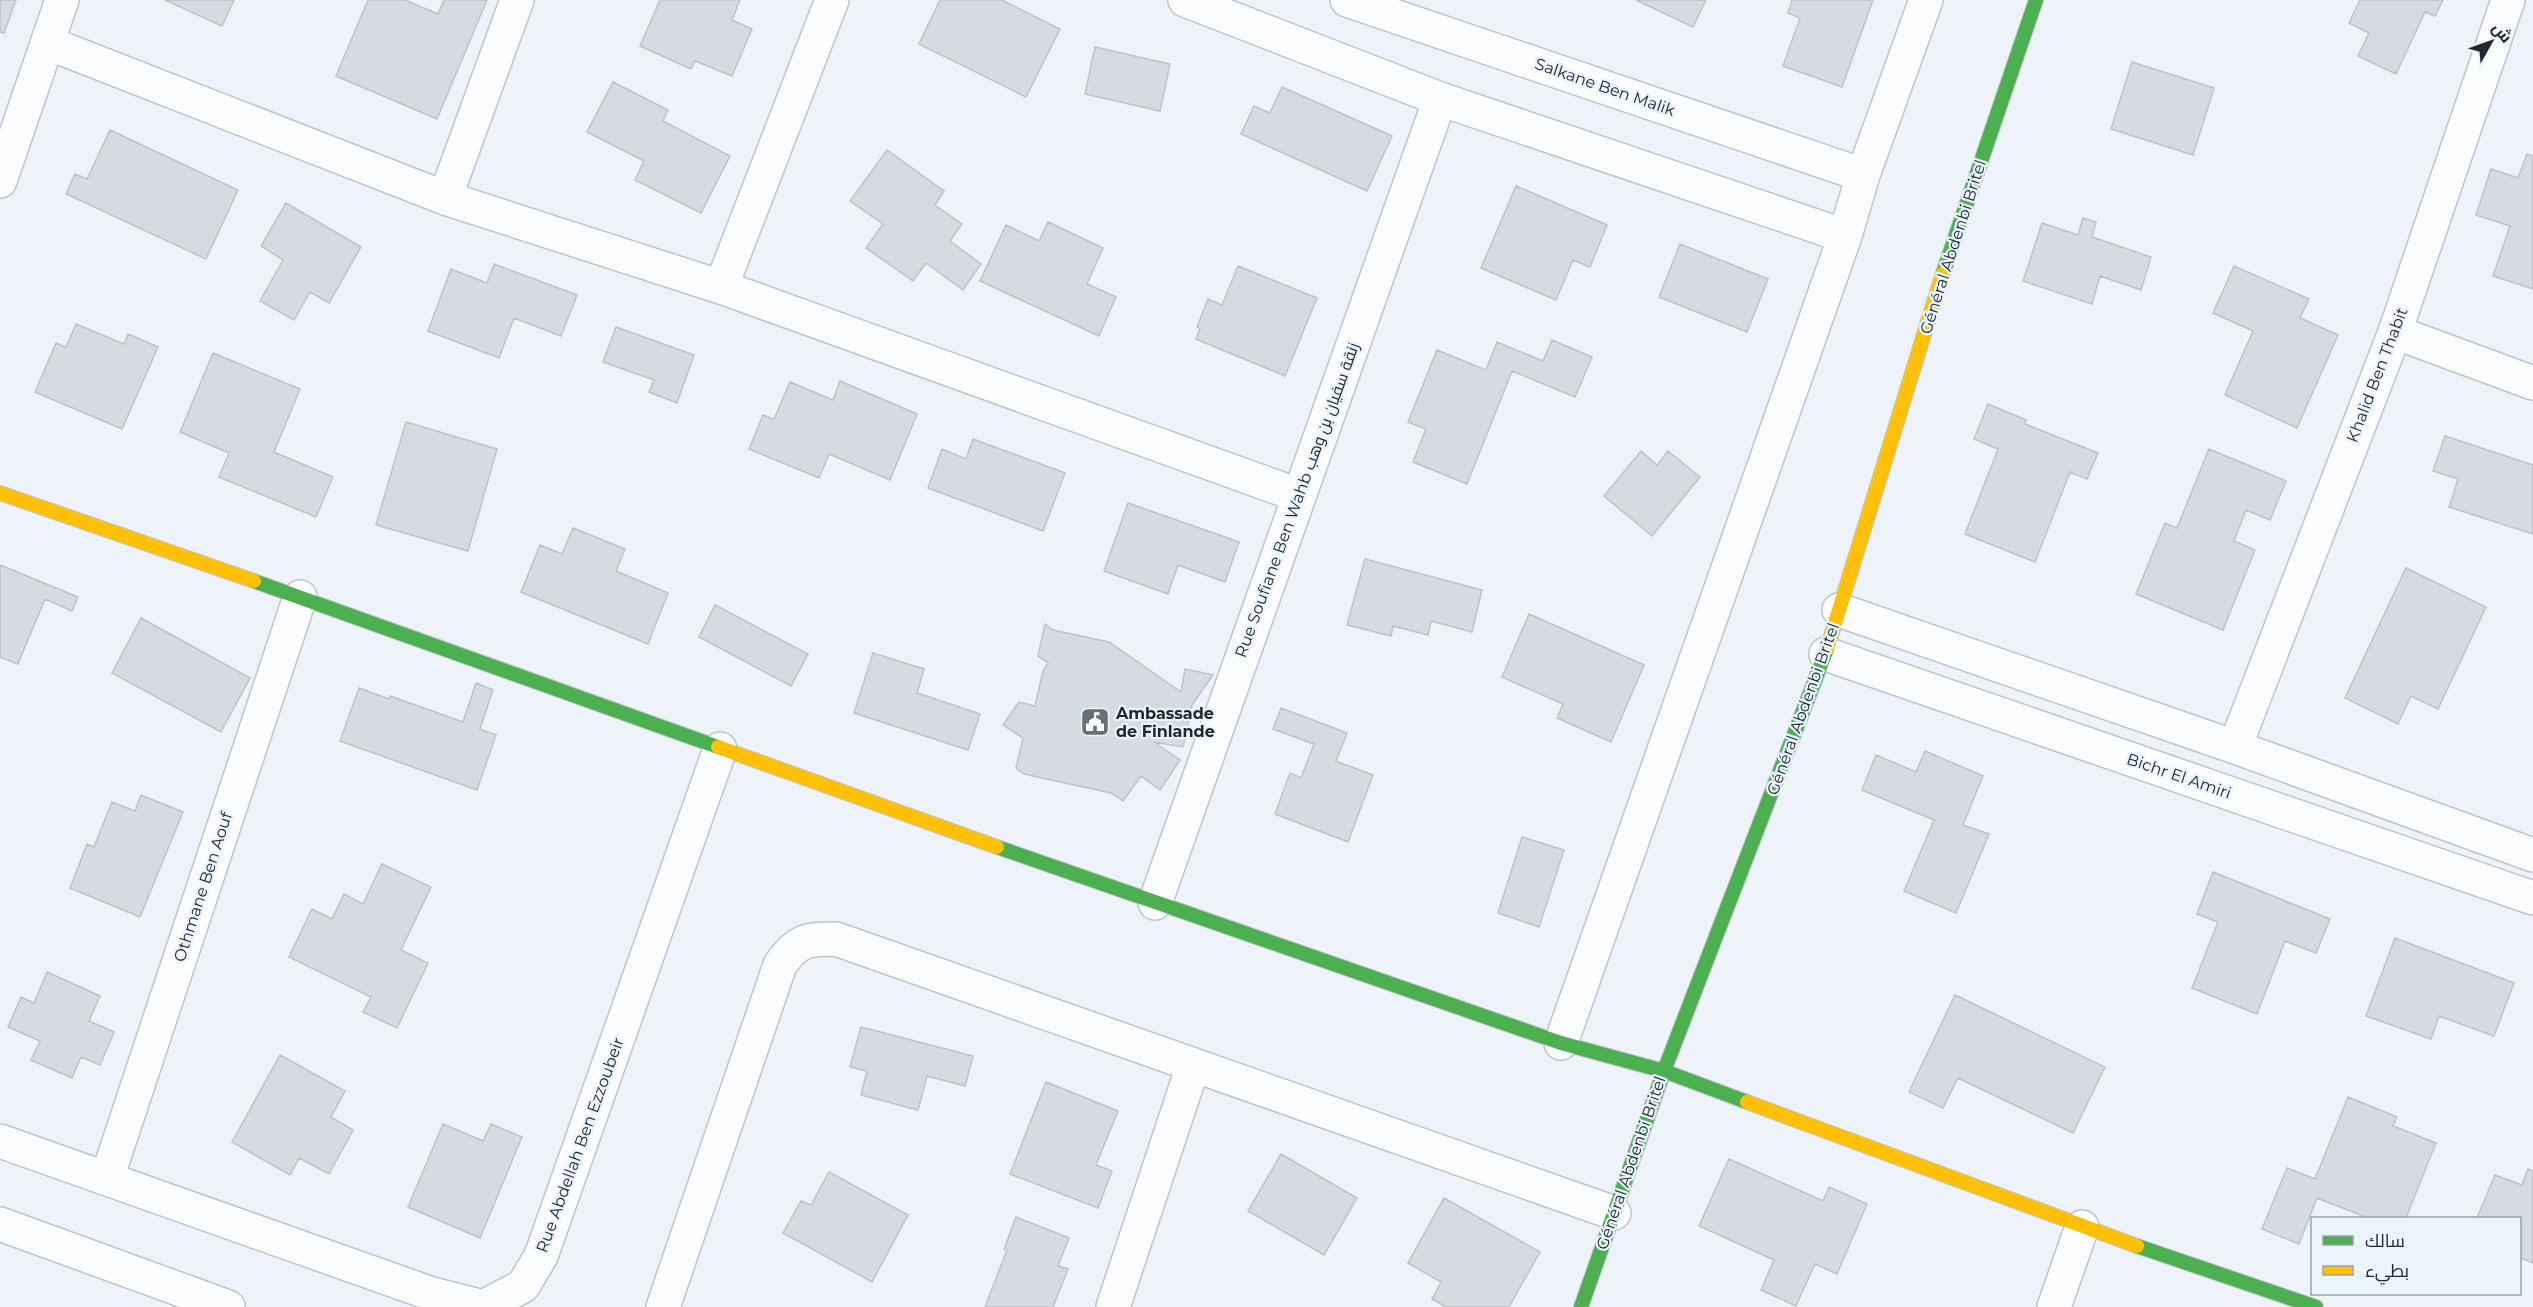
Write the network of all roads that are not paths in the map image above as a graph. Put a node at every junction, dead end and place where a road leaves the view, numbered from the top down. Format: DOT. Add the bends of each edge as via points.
graph roads {
  1 [pos="62,0"];
  2 [pos="517,0"];
  3 [pos="832,0"];
  4 [pos="1185,0"];
  5 [pos="1347,0"];
  6 [pos="1926,0"];
  7 [pos="2036,0"];
  8 [pos="2508,0"];
  9 [pos="48,43"];
  10 [pos="1440,99"];
  11 [pos="1863,175"];
  12 [pos="0,181"];
  13 [pos="445,198"];
  14 [pos="1845,236"];
  15 [pos="721,287"];
  16 [pos="2395,332"];
  17 [pos="2533,383"];
  18 [pos="0,492"];
  19 [pos="1298,495"];
  20 [pos="300,597"];
  21 [pos="1839,610"];
  22 [pos="1826,654"];
  23 [pos="2235,747"];
  24 [pos="720,749"];
  25 [pos="2533,855"];
  26 [pos="2533,898"];
  27 [pos="1155,903"];
  28 [pos="1561,1042"];
  29 [pos="1193,1066"];
  30 [pos="1664,1071"];
  31 [pos="0,1141"];
  32 [pos="107,1178"];
  33 [pos="1614,1213"];
  34 [pos="0,1224"];
  35 [pos="2082,1227"];
  36 [pos="228,1307"];
  37 [pos="663,1307"];
  38 [pos="1113,1307"];
  39 [pos="1581,1307"];
  40 [pos="2054,1307"];
  41 [pos="2316,1307"];
  1 -- 9 [label="street"];
  2 -- 13 [label="street"];
  3 -- 15 [label="street"];
  4 -- 10 [label="street"];
  5 -- 11 [label="street, Salkane Ben Malik"];
  6 -- 11 [label="street"];
  7 -- 21 [label="street, Général Abdenbi Britel" via="1938,288"];
  8 -- 16 [label="street, Khalid Ben Thabit"];
  9 -- 12 [label="street"];
  9 -- 13 [label="street"];
  10 -- 14 [label="street"];
  10 -- 19 [label="street, Rue Soufiane Ben Wahb زنقة سفيان بن وهب"];
  11 -- 14 [label="street"];
  13 -- 15 [label="street"];
  14 -- 28 [label="street"];
  15 -- 19 [label="street"];
  16 -- 17 [label="street"];
  16 -- 23 [label="street, Khalid Ben Thabit"];
  18 -- 20 [label="street"];
  19 -- 27 [label="street, Rue Soufiane Ben Wahb زنقة سفيان بن وهب"];
  20 -- 24 [label="street"];
  20 -- 32 [label="street, Othmane Ben Aouf"];
  21 -- 22 [label="street, Général Abdenbi Britel"];
  21 -- 23 [label="street"];
  22 -- 26 [label="street, Bichr El Amiri"];
  22 -- 30 [label="street, Général Abdenbi Britel"];
  23 -- 25 [label="street"];
  24 -- 27 [label="street"];
  24 -- 32 [label="street, Rue Abdellah Ben Ezzoubeir" via="541,1256 523,1286 483,1306 432,1294"];
  27 -- 28 [label="street"];
  28 -- 30 [label="street"];
  29 -- 33 [label="street"];
  29 -- 37 [label="street" via="836,939 809,939 789,952 780,965"];
  29 -- 38 [label="street"];
  30 -- 33 [label="street, Général Abdenbi Britel"];
  30 -- 35 [label="street"];
  31 -- 32 [label="street, Rue Abdellah Ben Ezzoubeir"];
  33 -- 39 [label="street, Général Abdenbi Britel"];
  34 -- 36 [label="street"];
  35 -- 40 [label="street"];
  35 -- 41 [label="street"];
}
